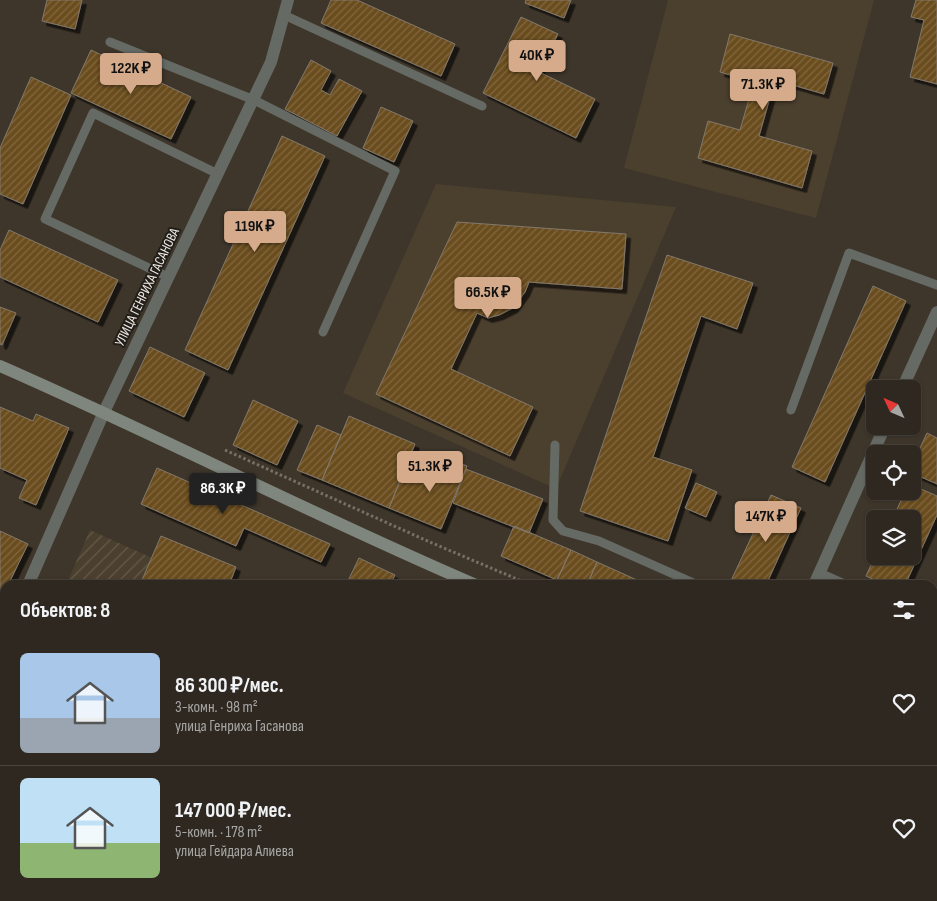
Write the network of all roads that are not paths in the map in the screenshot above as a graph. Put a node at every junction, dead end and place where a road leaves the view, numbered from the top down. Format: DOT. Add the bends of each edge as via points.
graph roads {
  1 [pos="288,0"];
  2 [pos="284,15"];
  3 [pos="110,42"];
  4 [pos="254,100"];
  5 [pos="482,106"];
  6 [pos="218,174"];
  7 [pos="168,277"];
  8 [pos="937,285"];
  9 [pos="937,312"];
  10 [pos="323,332"];
  11 [pos="0,366"];
  12 [pos="906,380"];
  13 [pos="791,410"];
  14 [pos="104,412"];
  15 [pos="882,435"];
  16 [pos="555,445"];
  17 [pos="820,572"];
  18 [pos="30,580"];
  19 [pos="464,580"];
  20 [pos="687,580"];
  21 [pos="816,580"];
  22 [pos="837,580"];
  1 -- 2 [label="street, УЛИЦА ГЕНРИХА ГАСАНОВА"];
  2 -- 4 [label="street, УЛИЦА ГЕНРИХА ГАСАНОВА" via="272,62"];
  2 -- 5 [label="lane"];
  3 -- 4 [label="lane"];
  4 -- 6 [label="street, УЛИЦА ГЕНРИХА ГАСАНОВА"];
  4 -- 10 [label="lane" via="394,171"];
  6 -- 7 [label="street, УЛИЦА ГЕНРИХА ГАСАНОВА"];
  6 -- 7 [label="lane" via="93,113 45,219"];
  7 -- 14 [label="street, УЛИЦА ГЕНРИХА ГАСАНОВА"];
  8 -- 13 [label="lane" via="850,252"];
  9 -- 12 [label="street"];
  11 -- 14 [label="street"];
  14 -- 18 [label="street, УЛИЦА ГЕНРИХА ГАСАНОВА"];
  14 -- 19 [label="street"];
  15 -- 17 [label="street"];
  16 -- 20 [label="lane" via="553,520 563,531 599,541"];
  17 -- 21 [label="street"];
  17 -- 22 [label="lane"];
}
